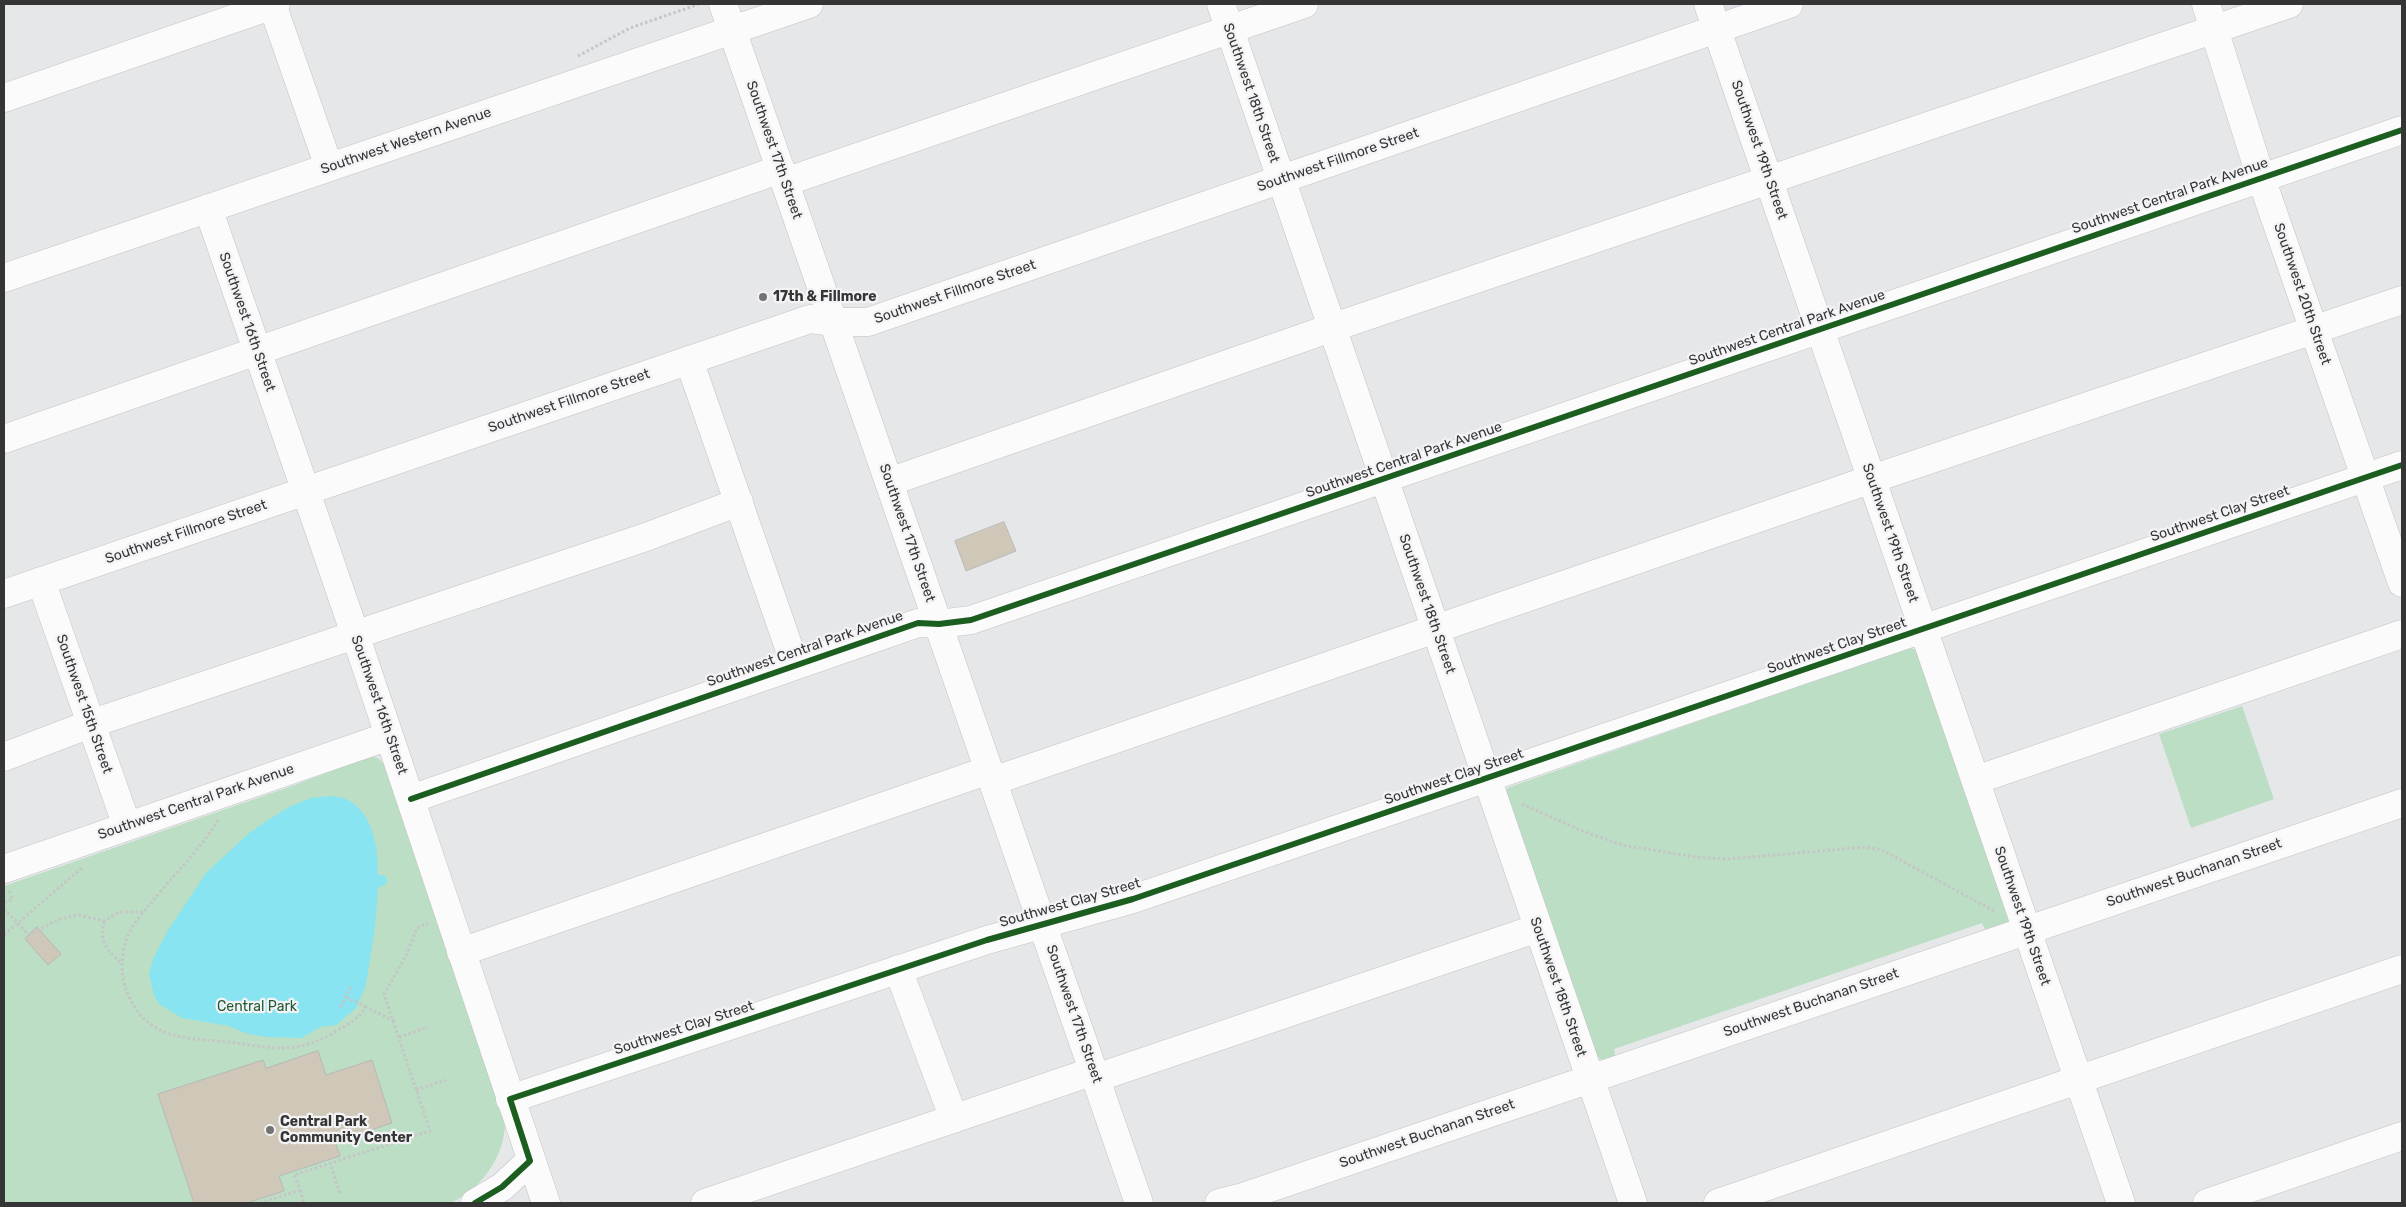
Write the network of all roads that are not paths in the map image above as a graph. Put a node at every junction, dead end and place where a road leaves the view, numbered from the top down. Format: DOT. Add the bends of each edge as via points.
graph roads {
  1 [pos="274,4"];
  2 [pos="724,4"];
  3 [pos="809,4"];
  4 [pos="1304,4"];
  5 [pos="1789,4"];
  6 [pos="2206,4"];
  7 [pos="2289,4"];
  8 [pos="1225,16"];
  9 [pos="1713,16"];
  10 [pos="732,30"];
  11 [pos="2215,30"];
  12 [pos="4,98"];
  13 [pos="2402,130"];
  14 [pos="329,167"];
  15 [pos="783,175"];
  16 [pos="2262,178"];
  17 [pos="1280,179"];
  18 [pos="1769,181"];
  19 [pos="208,208"];
  20 [pos="4,278"];
  21 [pos="2402,300"];
  22 [pos="834,322"];
  23 [pos="1331,328"];
  24 [pos="1820,329"];
  25 [pos="2314,330"];
  26 [pos="257,351"];
  27 [pos="689,360"];
  28 [pos="4,439"];
  29 [pos="2402,465"];
  30 [pos="2366,477"];
  31 [pos="1872,479"];
  32 [pos="1384,480"];
  33 [pos="889,482"];
  34 [pos="305,491"];
  35 [pos="739,502"];
  36 [pos="41,581"];
  37 [pos="2402,583"];
  38 [pos="4,594"];
  39 [pos="939,624"];
  40 [pos="1436,629"];
  41 [pos="1924,630"];
  42 [pos="355,634"];
  43 [pos="2402,634"];
  44 [pos="794,665"];
  45 [pos="90,724"];
  46 [pos="389,736"];
  47 [pos="4,757"];
  48 [pos="991,775"];
  49 [pos="1488,778"];
  50 [pos="1976,780"];
  51 [pos="410,799"];
  52 [pos="2402,803"];
  53 [pos="127,826"];
  54 [pos="4,868"];
  55 [pos="1043,925"];
  56 [pos="1538,928"];
  57 [pos="2027,929"];
  58 [pos="461,952"];
  59 [pos="898,969"];
  60 [pos="2402,969"];
  61 [pos="1095,1074"];
  62 [pos="1590,1079"];
  63 [pos="2079,1080"];
  64 [pos="510,1099"];
  65 [pos="954,1119"];
  66 [pos="2402,1136"];
  67 [pos="530,1161"];
  68 [pos="475,1203"];
  69 [pos="546,1203"];
  70 [pos="705,1203"];
  71 [pos="1140,1203"];
  72 [pos="1219,1203"];
  73 [pos="1633,1203"];
  74 [pos="1718,1203"];
  75 [pos="2121,1203"];
  76 [pos="2207,1203"];
  1 -- 12 [label="street"];
  1 -- 14 [label="street"];
  2 -- 10 [label="street, Southwest 17th Street"];
  3 -- 10 [label="street, Southwest Western Avenue"];
  4 -- 8 [label="street"];
  5 -- 9 [label="street, Southwest Fillmore Street"];
  6 -- 11 [label="street, Southwest 20th Street"];
  7 -- 11 [label="street"];
  8 -- 15 [label="street"];
  8 -- 17 [label="street, Southwest 18th Street"];
  9 -- 17 [label="street, Southwest Fillmore Street"];
  9 -- 18 [label="street, Southwest 19th Street"];
  10 -- 14 [label="street, Southwest Western Avenue"];
  10 -- 15 [label="street, Southwest 17th Street"];
  11 -- 16 [label="street, Southwest 20th Street"];
  11 -- 18 [label="street"];
  13 -- 16 [label="street, Southwest Central Park Avenue"];
  14 -- 19 [label="street, Southwest Western Avenue"];
  15 -- 22 [label="street, Southwest 17th Street"];
  15 -- 26 [label="street"];
  16 -- 24 [label="street, Southwest Central Park Avenue"];
  16 -- 25 [label="street, Southwest 20th Street"];
  17 -- 22 [label="street, Southwest Fillmore Street" via="868,322"];
  17 -- 23 [label="street, Southwest 18th Street"];
  18 -- 23 [label="street"];
  18 -- 24 [label="street, Southwest 19th Street"];
  19 -- 20 [label="street, Southwest Western Avenue"];
  19 -- 26 [label="street, Southwest 16th Street"];
  21 -- 25 [label="street"];
  22 -- 27 [label="street, Southwest Fillmore Street" via="810,319"];
  22 -- 33 [label="street, Southwest 17th Street"];
  23 -- 32 [label="street, Southwest 18th Street"];
  23 -- 33 [label="street"];
  24 -- 31 [label="street, Southwest 19th Street"];
  24 -- 32 [label="street, Southwest Central Park Avenue"];
  25 -- 30 [label="street, Southwest 20th Street"];
  25 -- 31 [label="street"];
  26 -- 28 [label="street"];
  26 -- 34 [label="street, Southwest 16th Street"];
  27 -- 34 [label="street, Southwest Fillmore Street"];
  27 -- 35 [label="street"];
  29 -- 30 [label="street, Southwest Clay Street"];
  30 -- 37 [label="street, Southwest 20th Street"];
  30 -- 41 [label="street, Southwest Clay Street"];
  31 -- 40 [label="street"];
  31 -- 41 [label="street, Southwest 19th Street"];
  32 -- 39 [label="street, Southwest Central Park Avenue" via="971,620"];
  32 -- 40 [label="street, Southwest 18th Street"];
  33 -- 39 [label="street, Southwest 17th Street"];
  34 -- 36 [label="street, Southwest Fillmore Street"];
  34 -- 42 [label="street, Southwest 16th Street"];
  35 -- 42 [label="street" via="646,537"];
  35 -- 44 [label="street"];
  36 -- 38 [label="street, Southwest Fillmore Street"];
  36 -- 45 [label="street, Southwest 15th Street"];
  39 -- 44 [label="street, Southwest Central Park Avenue" via="918,624"];
  39 -- 48 [label="street, Southwest 17th Street"];
  40 -- 48 [label="street"];
  40 -- 49 [label="street, Southwest 18th Street"];
  41 -- 49 [label="street, Southwest Clay Street"];
  41 -- 50 [label="street, Southwest 19th Street"];
  42 -- 45 [label="street"];
  42 -- 46 [label="street, Southwest 16th Street"];
  43 -- 50 [label="street"];
  44 -- 51 [label="street, Southwest Central Park Avenue"];
  45 -- 47 [label="street"];
  45 -- 53 [label="street, Southwest 15th Street"];
  46 -- 51 [label="street, Southwest 16th Street"];
  46 -- 53 [label="street, Southwest Central Park Avenue"];
  48 -- 55 [label="street, Southwest 17th Street"];
  48 -- 58 [label="street"];
  49 -- 55 [label="street, Southwest Clay Street" via="1133,899"];
  49 -- 56 [label="street, Southwest 18th Street"];
  50 -- 57 [label="street, Southwest 19th Street"];
  51 -- 58 [label="street, Southwest 16th Street"];
  52 -- 57 [label="street, Southwest Buchanan Street"];
  53 -- 54 [label="street, Southwest Central Park Avenue"];
  55 -- 59 [label="street, Southwest Clay Street"];
  55 -- 61 [label="street, Southwest 17th Street"];
  56 -- 61 [label="street"];
  56 -- 62 [label="street, Southwest 18th Street"];
  57 -- 62 [label="street, Southwest Buchanan Street"];
  57 -- 63 [label="street, Southwest 19th Street"];
  58 -- 64 [label="street, Southwest 16th Street"];
  59 -- 64 [label="street, Southwest Clay Street"];
  59 -- 65 [label="street"];
  60 -- 63 [label="street"];
  61 -- 65 [label="street"];
  61 -- 71 [label="street, Southwest 17th Street"];
  62 -- 72 [label="street, Southwest Buchanan Street"];
  62 -- 73 [label="street, Southwest 18th Street"];
  63 -- 74 [label="street"];
  63 -- 75 [label="street, Southwest 19th Street"];
  64 -- 67 [label="street, Southwest 16th Street"];
  65 -- 70 [label="street"];
  66 -- 76 [label="street"];
  67 -- 68 [label="street" via="502,1187"];
  67 -- 69 [label="street, Southwest 16th Street"];
}
